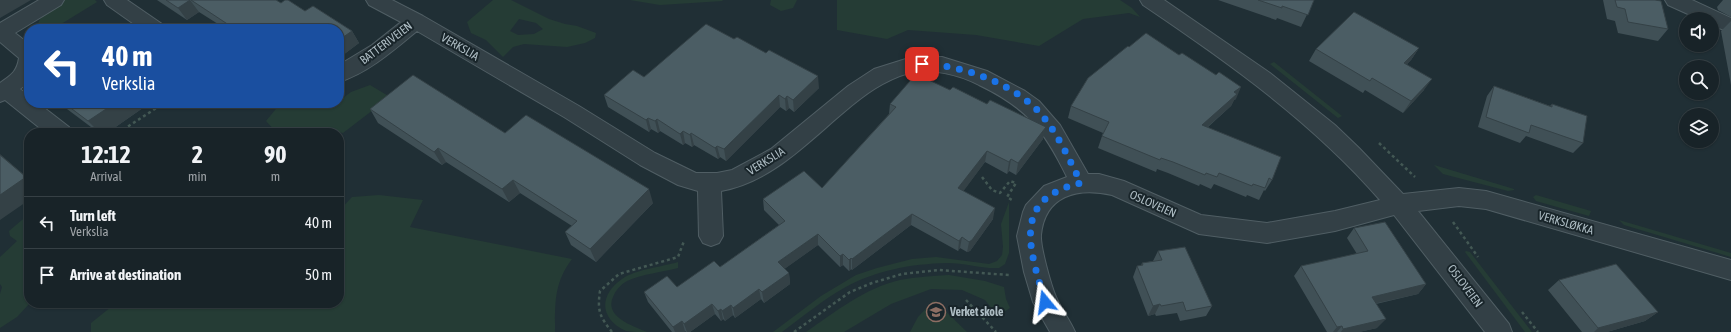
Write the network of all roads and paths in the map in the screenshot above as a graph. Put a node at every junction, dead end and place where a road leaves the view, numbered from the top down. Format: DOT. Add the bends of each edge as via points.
graph roads {
  1 [pos="54,0"];
  2 [pos="114,0"];
  3 [pos="376,0"];
  4 [pos="1150,0"];
  5 [pos="1675,0"];
  6 [pos="416,21"];
  7 [pos="220,22"];
  8 [pos="148,24"];
  9 [pos="217,24"];
  10 [pos="1731,26"];
  11 [pos="0,32"];
  12 [pos="24,52"];
  13 [pos="344,71"];
  14 [pos="24,74"];
  15 [pos="4,92"];
  16 [pos="24,106"];
  17 [pos="26,108"];
  18 [pos="156,108"];
  19 [pos="54,128"];
  20 [pos="126,128"];
  21 [pos="982,177"];
  22 [pos="709,182"];
  23 [pos="1081,183"];
  24 [pos="1007,197"];
  25 [pos="1399,204"];
  26 [pos="711,236"];
  27 [pos="684,240"];
  28 [pos="1731,270"];
  29 [pos="1036,272"];
  30 [pos="966,300"];
  31 [pos="1061,330"];
  32 [pos="612,332"];
  33 [pos="794,332"];
  34 [pos="996,332"];
  35 [pos="1500,332"];
  1 -- 11 [label="street"];
  2 -- 8 [label="street"];
  3 -- 6 [label="street, BATTERIVEIEN"];
  4 -- 25 [label="street, OSLOVEIEN" via="1285,95 1328,131"];
  5 -- 10 [label="street"];
  6 -- 13 [label="street, BATTERIVEIEN" via="365,59"];
  6 -- 22 [label="street, VERKSLIA" via="658,165 696,182"];
  7 -- 9 [label="path"];
  11 -- 12 [label="street"];
  14 -- 15 [label="street"];
  15 -- 16 [label="street"];
  17 -- 19 [label="street"];
  18 -- 20 [label="path"];
  21 -- 24 [label="path" via="992,190 1000,194 1010,181 1016,184"];
  22 -- 23 [label="street, VERKSLIA" via="740,177 763,166 802,137 866,82 884,72 913,64 948,66 972,72 1022,98 1055,132"];
  22 -- 26 [label="street"];
  23 -- 25 [label="street, OSLOVEIEN" via="1100,183 1116,187 1199,224 1267,233 1335,221"];
  23 -- 29 [label="street, OSLOVEIEN" via="1052,192 1034,212 1029,236"];
  25 -- 28 [label="street, VERKSLØKKA" via="1459,197 1486,200"];
  25 -- 35 [label="street, OSLOVEIEN" via="1438,250"];
  27 -- 32 [label="path" via="678,257 619,274 600,291 598,306 602,319"];
  29 -- 31 [label="street, OSLOVEIEN" via="1045,302"];
  29 -- 33 [label="path" via="1005,276 939,270 902,274 850,292"];
  30 -- 34 [label="path"];
}
